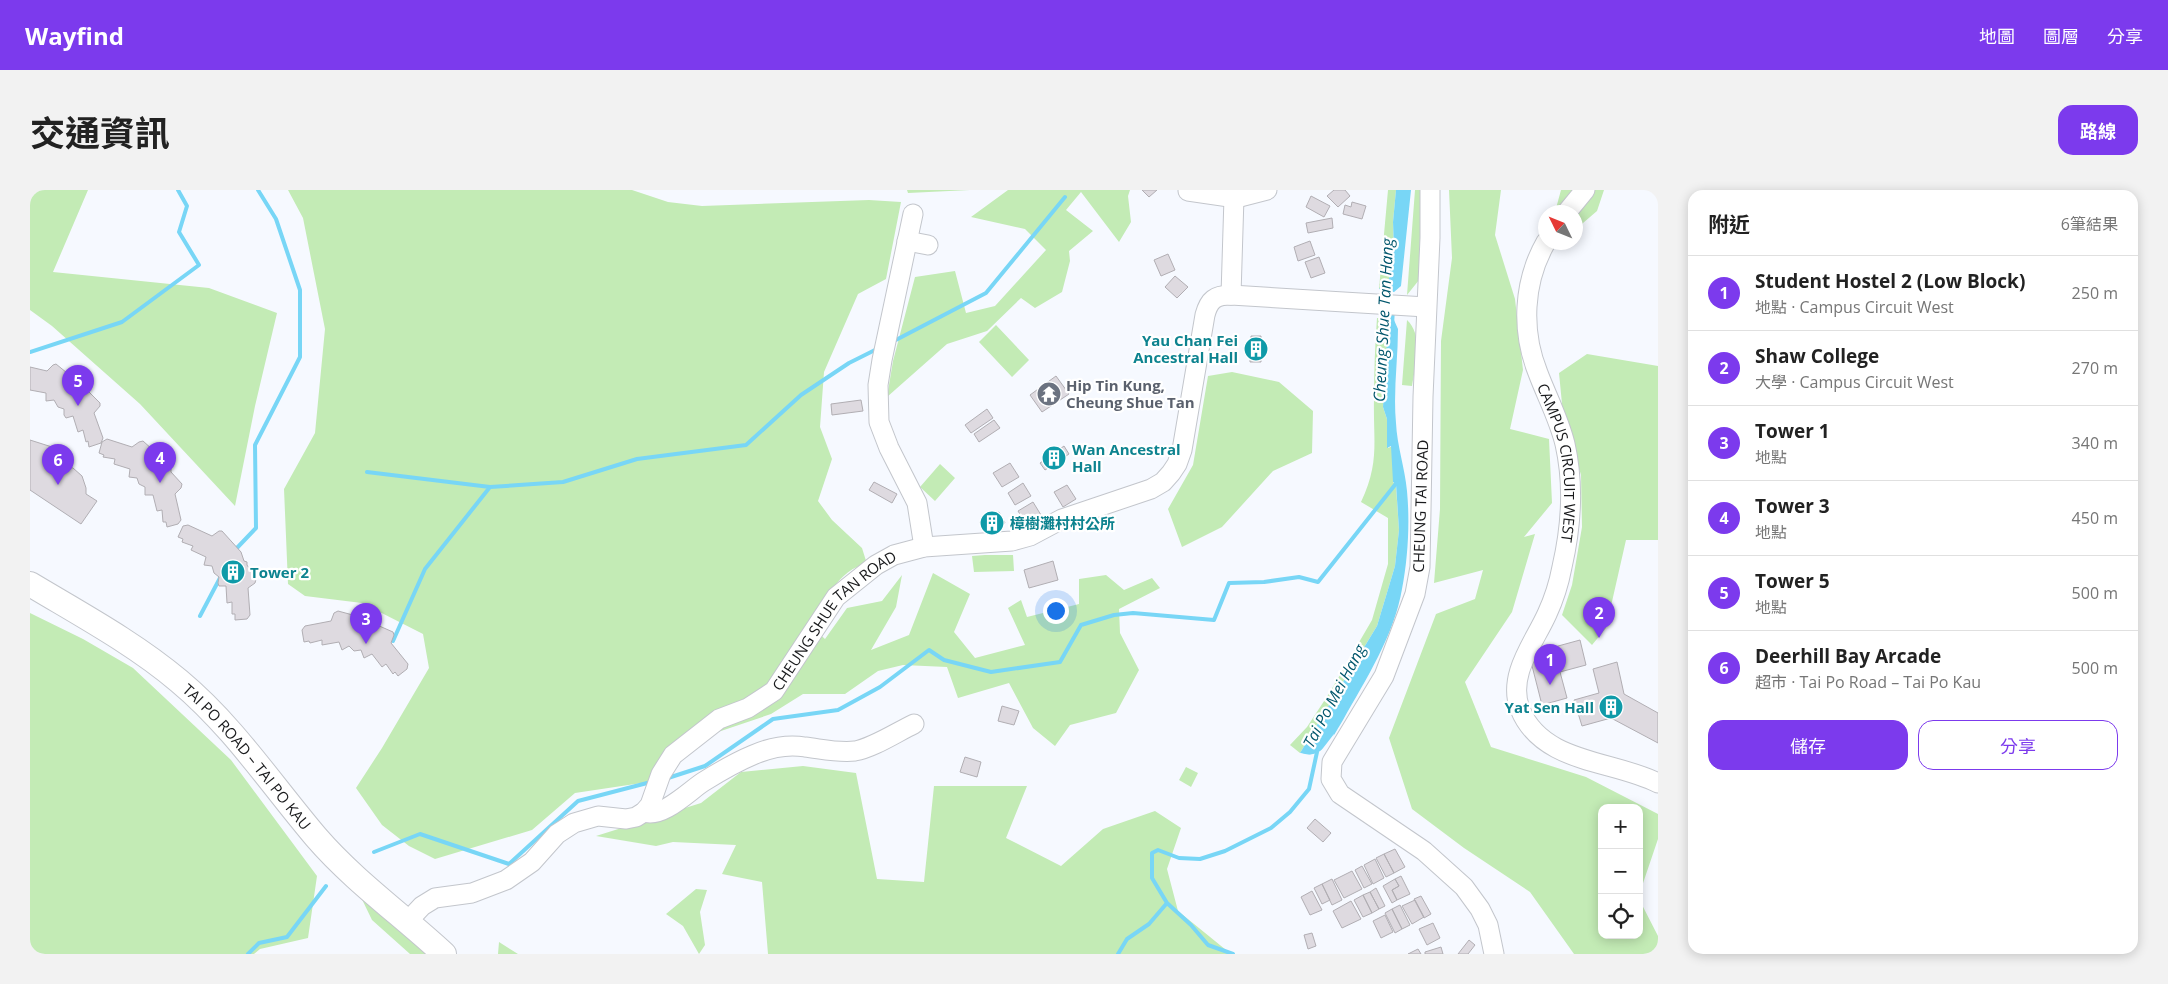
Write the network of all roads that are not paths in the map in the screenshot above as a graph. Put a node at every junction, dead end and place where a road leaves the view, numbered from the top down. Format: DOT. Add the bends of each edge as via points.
graph roads {
  1 [pos="1268,190"];
  2 [pos="1430,190"];
  3 [pos="1585,190"];
  4 [pos="1188,191"];
  5 [pos="1234,197"];
  6 [pos="1573,205"];
  7 [pos="913,214"];
  8 [pos="907,241"];
  9 [pos="928,246"];
  10 [pos="1543,250"];
  11 [pos="1231,295"];
  12 [pos="1426,307"];
  13 [pos="924,547"];
  14 [pos="30,584"];
  15 [pos="914,724"];
  16 [pos="1658,783"];
  17 [pos="648,806"];
  18 [pos="408,921"];
  19 [pos="444,954"];
  20 [pos="1494,954"];
  1 -- 5 [label="street"];
  2 -- 12 [label="street, CHEUNG TAI ROAD"];
  3 -- 6 [label="street"];
  4 -- 5 [label="street"];
  5 -- 11 [label="street"];
  7 -- 8 [label="street"];
  8 -- 9 [label="street"];
  8 -- 13 [label="street" via="878,385 879,422 888,448 917,503"];
  10 -- 16 [label="street, CAMPUS CIRCUIT WEST" via="1532,276 1527,305 1529,343 1564,443 1570,486 1569,517 1564,559 1553,599 1518,675 1520,707 1530,725 1557,749 1641,774"];
  11 -- 12 [label="street"];
  11 -- 13 [label="street, CHEUNG SHUE TAN ROAD" via="1214,298 1207,305 1182,450 1177,464 1162,482 1144,493 1062,519 1019,540"];
  12 -- 20 [label="street, CHEUNG TAI ROAD" via="1420,567 1414,594 1384,676 1330,770 1334,787 1340,794 1424,851 1464,887 1488,925"];
  13 -- 17 [label="street, CHEUNG SHUE TAN ROAD" via="886,560 850,584 831,603 774,691 748,708 711,724 677,751 661,774"];
  14 -- 18 [label="main road, TAI PO ROAD – TAI PO KAU" via="132,647 179,681 244,746 329,851"];
  15 -- 17 [label="street" via="854,751 795,746 763,751 702,783 668,808 651,814"];
  17 -- 18 [label="street" via="636,817 598,816 574,823 557,834 532,862 506,880 472,893 435,898"];
  18 -- 19 [label="main road, TAI PO ROAD – TAI PO KAU"];
}
